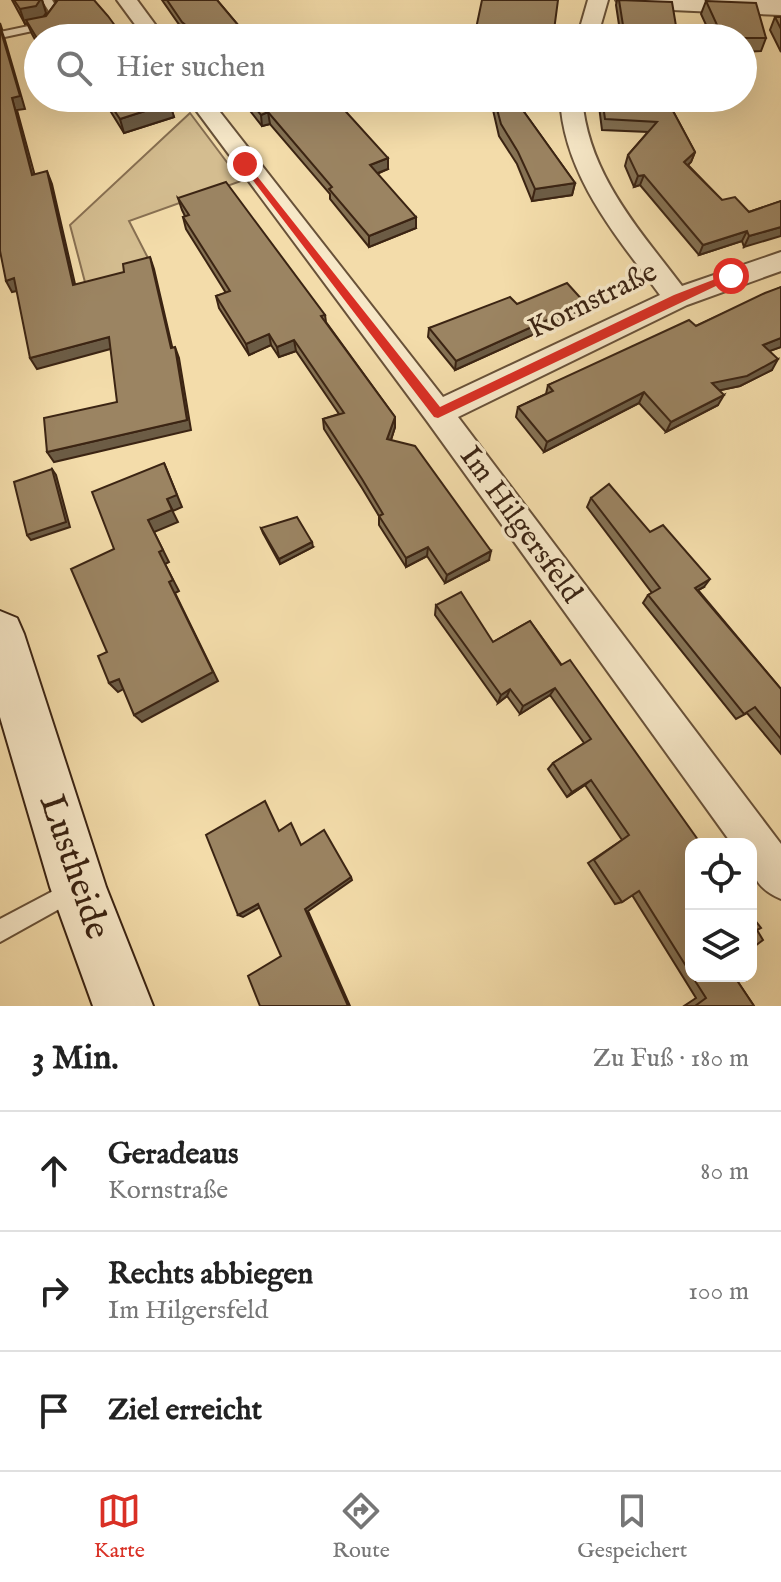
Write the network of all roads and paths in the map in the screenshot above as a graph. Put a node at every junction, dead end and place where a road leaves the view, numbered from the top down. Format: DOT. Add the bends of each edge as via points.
graph roads {
  1 [pos="47,0"];
  2 [pos="127,0"];
  3 [pos="598,0"];
  4 [pos="629,0"];
  5 [pos="778,5"];
  6 [pos="48,24"];
  7 [pos="145,24"];
  8 [pos="591,24"];
  9 [pos="24,30"];
  10 [pos="0,35"];
  11 [pos="209,112"];
  12 [pos="571,112"];
  13 [pos="781,261"];
  14 [pos="677,298"];
  15 [pos="438,413"];
  16 [pos="4,661"];
  17 [pos="781,878"];
  18 [pos="78,887"];
  19 [pos="0,931"];
  20 [pos="123,1006"];
  1 -- 6 [label="lane" via="55,13"];
  2 -- 7 [label="street"];
  3 -- 8 [label="street"];
  4 -- 5 [label="street"];
  9 -- 10 [label="lane"];
  11 -- 15 [label="street, Im Hilgersfeld"];
  12 -- 14 [label="street" via="581,155 609,206"];
  13 -- 14 [label="street, Kornstraße"];
  14 -- 15 [label="street, Kornstraße"];
  15 -- 17 [label="street, Im Hilgersfeld"];
  16 -- 18 [label="main road, Lustheide"];
  18 -- 19 [label="lane"];
  18 -- 20 [label="main road, Lustheide"];
}
